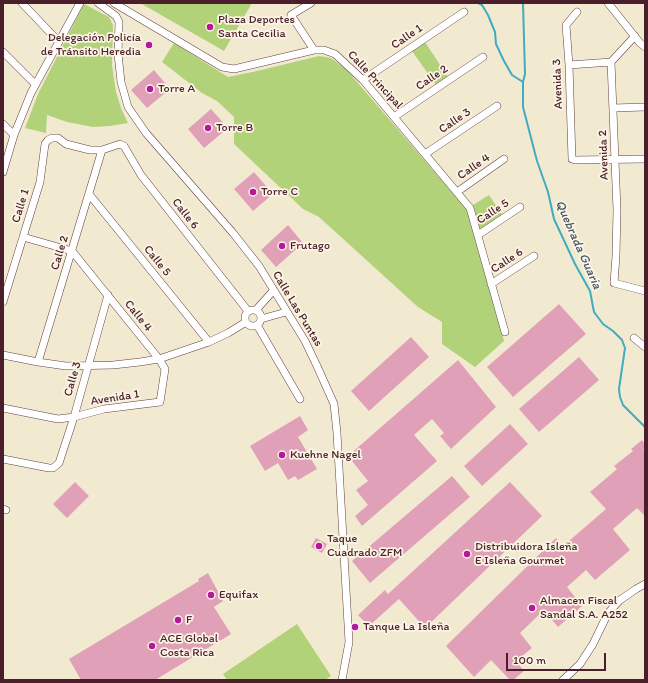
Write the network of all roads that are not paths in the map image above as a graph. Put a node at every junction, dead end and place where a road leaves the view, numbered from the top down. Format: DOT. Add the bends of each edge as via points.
graph roads {
  1 [pos="22,3"];
  2 [pos="80,3"];
  3 [pos="98,3"];
  4 [pos="114,3"];
  5 [pos="310,3"];
  6 [pos="608,3"];
  7 [pos="464,12"];
  8 [pos="577,12"];
  9 [pos="635,36"];
  10 [pos="59,42"];
  11 [pos="645,47"];
  12 [pos="314,50"];
  13 [pos="3,52"];
  14 [pos="483,57"];
  15 [pos="611,62"];
  16 [pos="569,65"];
  17 [pos="363,80"];
  18 [pos="35,84"];
  19 [pos="497,106"];
  20 [pos="645,107"];
  21 [pos="613,108"];
  22 [pos="394,117"];
  23 [pos="3,124"];
  24 [pos="14,135"];
  25 [pos="102,150"];
  26 [pos="425,154"];
  27 [pos="504,159"];
  28 [pos="645,159"];
  29 [pos="615,160"];
  30 [pos="3,172"];
  31 [pos="457,192"];
  32 [pos="89,194"];
  33 [pos="520,207"];
  34 [pos="478,235"];
  35 [pos="22,237"];
  36 [pos="72,251"];
  37 [pos="534,256"];
  38 [pos="491,284"];
  39 [pos="273,291"];
  40 [pos="645,291"];
  41 [pos="108,295"];
  42 [pos="3,302"];
  43 [pos="252,311"];
  44 [pos="286,312"];
  45 [pos="261,318"];
  46 [pos="246,322"];
  47 [pos="257,325"];
  48 [pos="505,332"];
  49 [pos="634,338"];
  50 [pos="209,342"];
  51 [pos="645,347"];
  52 [pos="3,355"];
  53 [pos="159,359"];
  54 [pos="38,362"];
  55 [pos="88,366"];
  56 [pos="300,399"];
  57 [pos="160,402"];
  58 [pos="3,408"];
  59 [pos="74,417"];
  60 [pos="3,458"];
  61 [pos="645,584"];
  62 [pos="342,680"];
  63 [pos="563,680"];
  1 -- 10 [label="street"];
  2 -- 10 [label="street"];
  3 -- 39 [label="street, Calle Las Puntas" via="116,16 119,22 119,68 128,107 146,132 234,233 259,266"];
  4 -- 12 [label="street, Calle Principal" via="222,67 234,69"];
  5 -- 12 [label="street" via="291,16"];
  6 -- 9 [label="street"];
  7 -- 17 [label="street, Calle 1"];
  8 -- 16 [label="street, Avenida 3" via="566,25"];
  9 -- 11 [label="street"];
  9 -- 15 [label="street"];
  10 -- 18 [label="street"];
  12 -- 17 [label="street, Calle Principal" via="335,54"];
  13 -- 18 [label="street"];
  14 -- 22 [label="street, Calle 2"];
  15 -- 16 [label="street"];
  15 -- 21 [label="street, Avenida 2"];
  16 -- 29 [label="street, Avenida 3" via="572,159"];
  17 -- 22 [label="street, Calle Principal"];
  18 -- 24 [label="street"];
  19 -- 26 [label="street, Calle 3"];
  20 -- 21 [label="street"];
  21 -- 29 [label="street, Avenida 2"];
  22 -- 26 [label="street, Calle Principal"];
  23 -- 24 [label="street"];
  24 -- 30 [label="street"];
  25 -- 32 [label="street, Calle 2"];
  25 -- 35 [label="street, Calle 1" via="78,148 58,138 48,140 45,144 40,182"];
  25 -- 43 [label="street, Calle 6" via="114,145 124,146 141,176"];
  26 -- 31 [label="street, Calle Principal"];
  27 -- 31 [label="street, Calle 4"];
  28 -- 29 [label="street"];
  29 -- 40 [label="street, Avenida 2" via="617,210 614,283"];
  31 -- 34 [label="street, Calle Principal" via="470,208"];
  32 -- 36 [label="street, Calle 2"];
  32 -- 50 [label="street, Calle 5"];
  33 -- 34 [label="street, Calle 5"];
  34 -- 38 [label="street, Calle Principal"];
  35 -- 36 [label="street"];
  35 -- 42 [label="street, Calle 1"];
  36 -- 41 [label="street, Calle 4"];
  36 -- 54 [label="street, Calle 2"];
  37 -- 38 [label="street, Calle 6"];
  38 -- 48 [label="street, Calle Principal"];
  39 -- 43 [label="street"];
  39 -- 44 [label="street, Calle Las Puntas"];
  41 -- 53 [label="street, Calle 4"];
  41 -- 55 [label="street, Calle 3"];
  43 -- 45 [label="street" via="260,313"];
  43 -- 46 [label="street" via="245,316"];
  44 -- 45 [label="street"];
  44 -- 62 [label="street, Calle Las Puntas" via="318,366 336,411 349,642"];
  45 -- 47 [label="street"];
  46 -- 47 [label="street" via="249,325"];
  46 -- 50 [label="street"];
  47 -- 56 [label="street"];
  49 -- 51 [label="street"];
  50 -- 53 [label="street"];
  52 -- 54 [label="street"];
  53 -- 55 [label="street"];
  53 -- 57 [label="street, Calle 4" via="165,369"];
  54 -- 55 [label="street"];
  55 -- 59 [label="street, Calle 3"];
  57 -- 59 [label="street, Avenida 1" via="104,409"];
  58 -- 59 [label="street, Avenida 1" via="58,419"];
  59 -- 60 [label="street, Calle 3" via="59,464 53,468"];
  61 -- 63 [label="street" via="620,600 608,613 580,664"];
}
